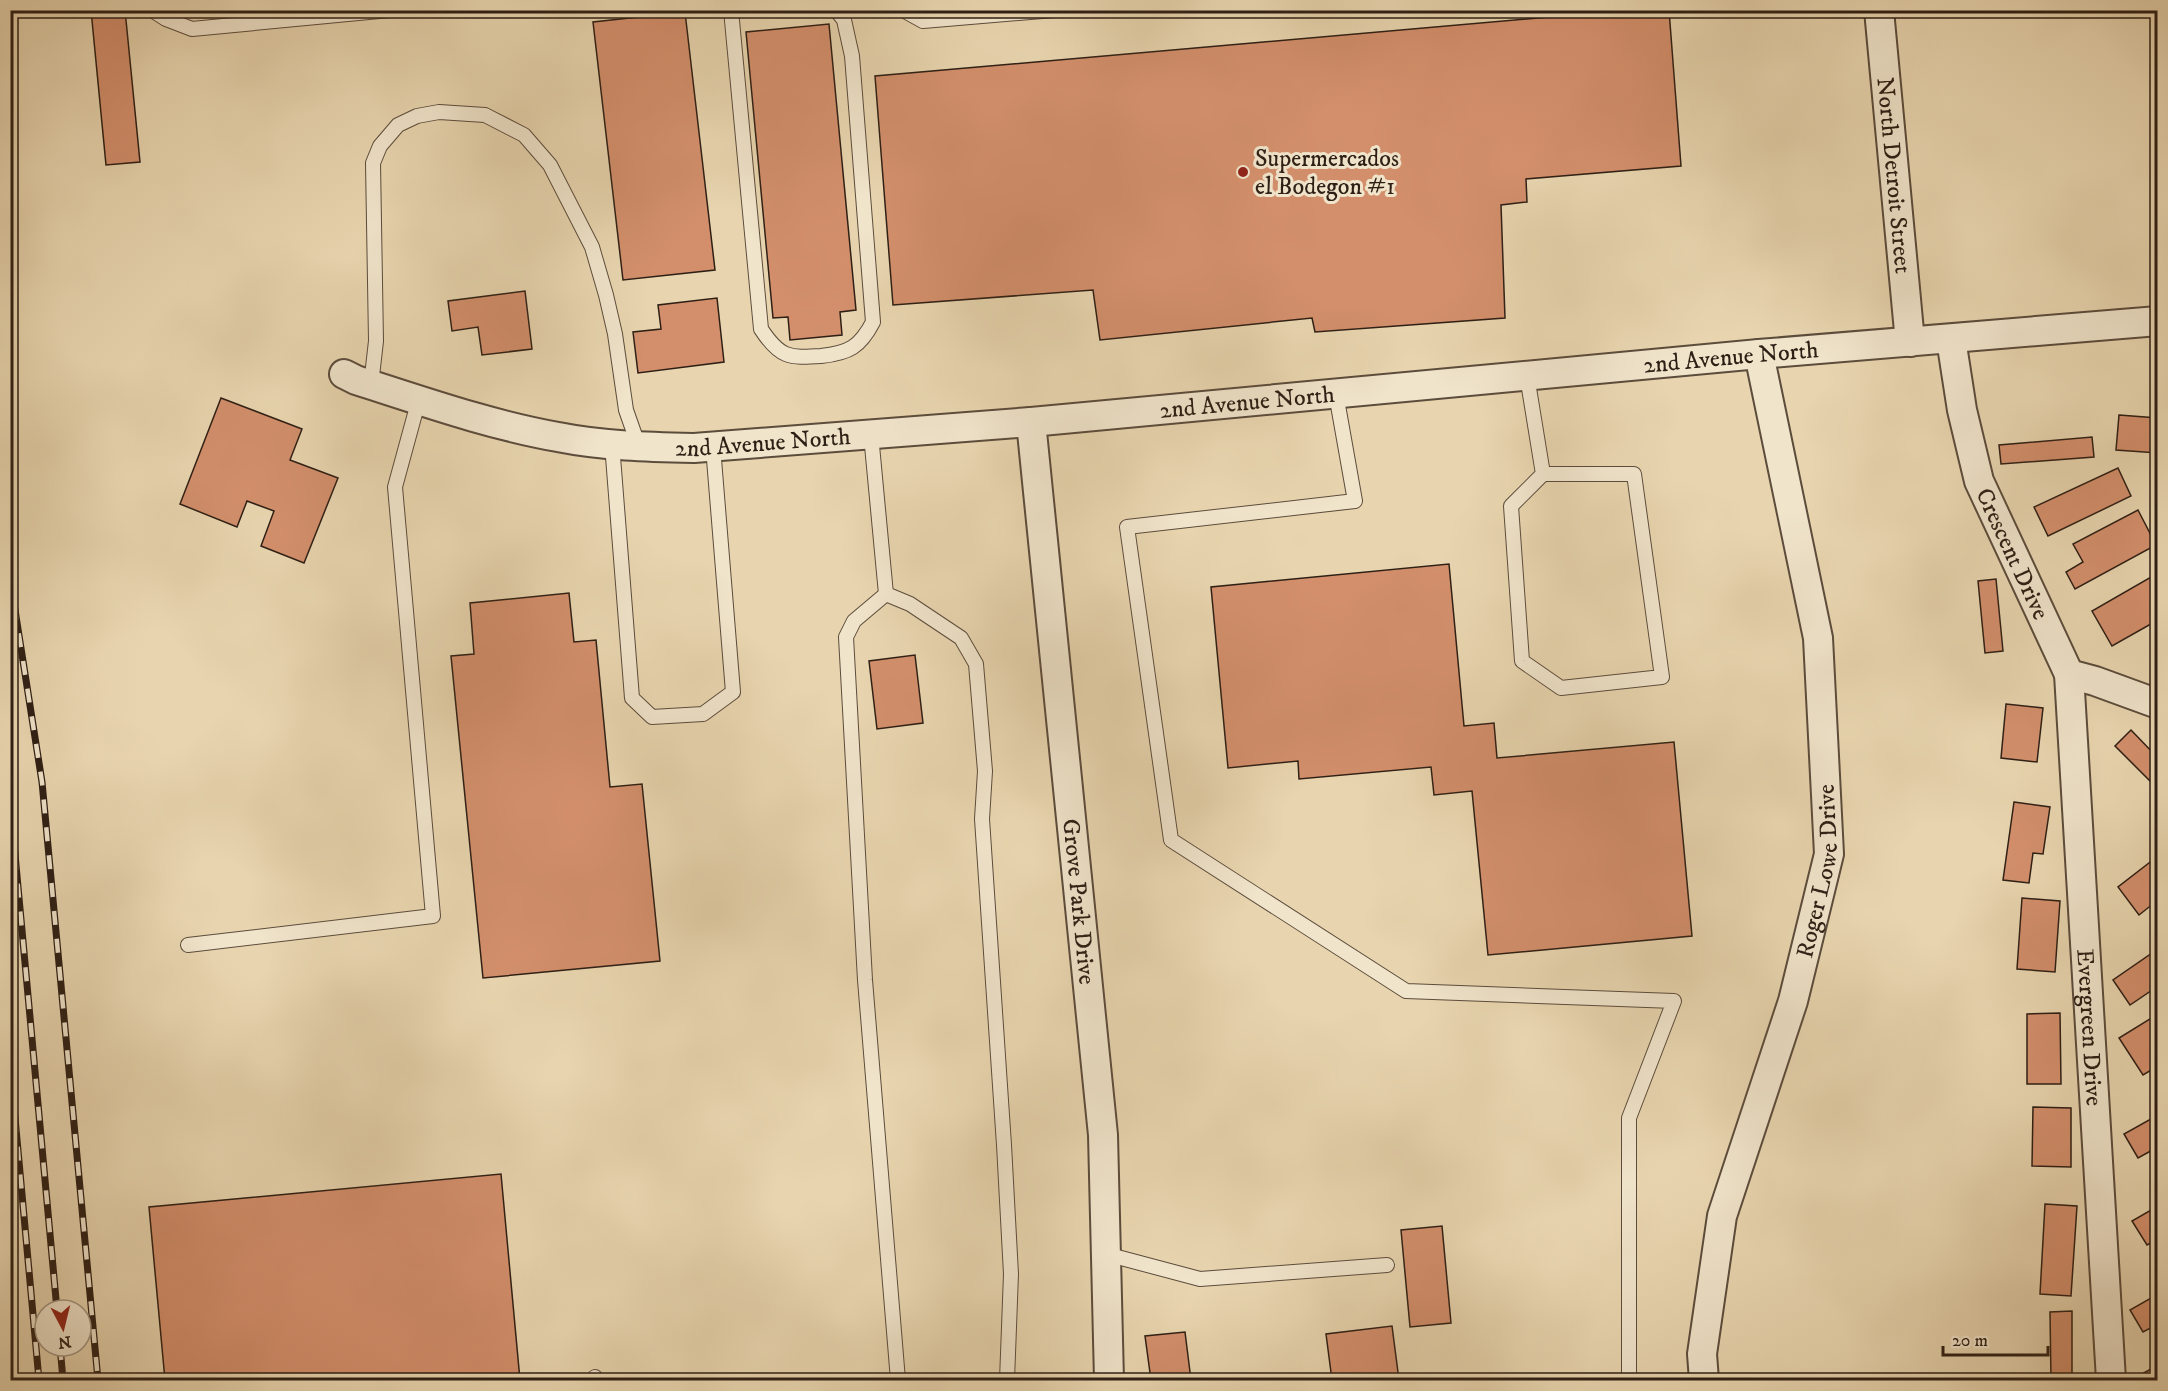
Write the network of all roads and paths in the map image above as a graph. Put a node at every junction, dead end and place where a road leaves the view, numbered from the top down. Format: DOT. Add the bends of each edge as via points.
graph roads {
  1 [pos="152,10"];
  2 [pos="390,10"];
  3 [pos="732,10"];
  4 [pos="836,10"];
  5 [pos="903,10"];
  6 [pos="1054,10"];
  7 [pos="1879,10"];
  8 [pos="971,14"];
  9 [pos="2157,321"];
  10 [pos="1951,339"];
  11 [pos="1910,342"];
  12 [pos="1760,354"];
  13 [pos="344,374"];
  14 [pos="1527,376"];
  15 [pos="371,385"];
  16 [pos="1336,393"];
  17 [pos="419,399"];
  18 [pos="1031,422"];
  19 [pos="871,435"];
  20 [pos="626,446"];
  21 [pos="713,447"];
  22 [pos="1543,474"];
  23 [pos="886,594"];
  24 [pos="2069,674"];
  25 [pos="2157,704"];
  26 [pos="188,945"];
  27 [pos="1106,1254"];
  28 [pos="1387,1265"];
  29 [pos="898,1380"];
  30 [pos="1007,1380"];
  31 [pos="1109,1380"];
  32 [pos="1629,1380"];
  33 [pos="1704,1380"];
  34 [pos="2111,1380"];
  1 -- 2 [label="lane" via="192,29"];
  3 -- 4 [label="lane" via="761,329 775,347 794,358 839,354 855,347 873,322 852,56 844,20"];
  5 -- 8 [label="lane" via="923,21"];
  6 -- 8 [label="lane"];
  7 -- 11 [label="street, North Detroit Street"];
  9 -- 10 [label="street, 2nd Avenue North"];
  10 -- 11 [label="street, 2nd Avenue North"];
  10 -- 24 [label="street, Crescent Drive" via="1978,481"];
  11 -- 12 [label="street, 2nd Avenue North"];
  12 -- 14 [label="street, 2nd Avenue North"];
  12 -- 33 [label="street, Roger Lowe Drive" via="1818,638 1829,854 1793,1001 1722,1216 1702,1354"];
  13 -- 15 [label="street, 2nd Avenue North"];
  14 -- 16 [label="street, 2nd Avenue North"];
  14 -- 22 [label="lane"];
  15 -- 17 [label="street, 2nd Avenue North"];
  15 -- 20 [label="lane" via="376,341 374,163 380,146 398,125 417,116 439,112 485,115 524,135 550,165 592,247 615,333 626,410"];
  16 -- 18 [label="street, 2nd Avenue North"];
  16 -- 32 [label="lane" via="1355,501 1127,527 1171,840 1406,991 1674,1001 1629,1118"];
  17 -- 20 [label="street, 2nd Avenue North" via="504,425"];
  17 -- 26 [label="lane" via="395,487 433,916"];
  18 -- 19 [label="street, 2nd Avenue North"];
  18 -- 27 [label="street, Grove Park Drive" via="1102,1135"];
  19 -- 21 [label="street, 2nd Avenue North"];
  19 -- 23 [label="lane"];
  20 -- 21 [label="street, 2nd Avenue North"];
  20 -- 21 [label="lane" via="632,698 652,717 703,714 733,692"];
  22 -- 22 [label="lane" via="1511,506 1522,661 1561,688 1662,677 1634,474"];
  23 -- 29 [label="lane" via="854,621 846,637 865,980"];
  23 -- 30 [label="lane" via="910,604 961,639 976,664 1011,1274"];
  24 -- 25 [label="street"];
  24 -- 34 [label="street, Evergreen Drive"];
  27 -- 28 [label="lane" via="1200,1279"];
  27 -- 31 [label="street, Grove Park Drive"];
}
